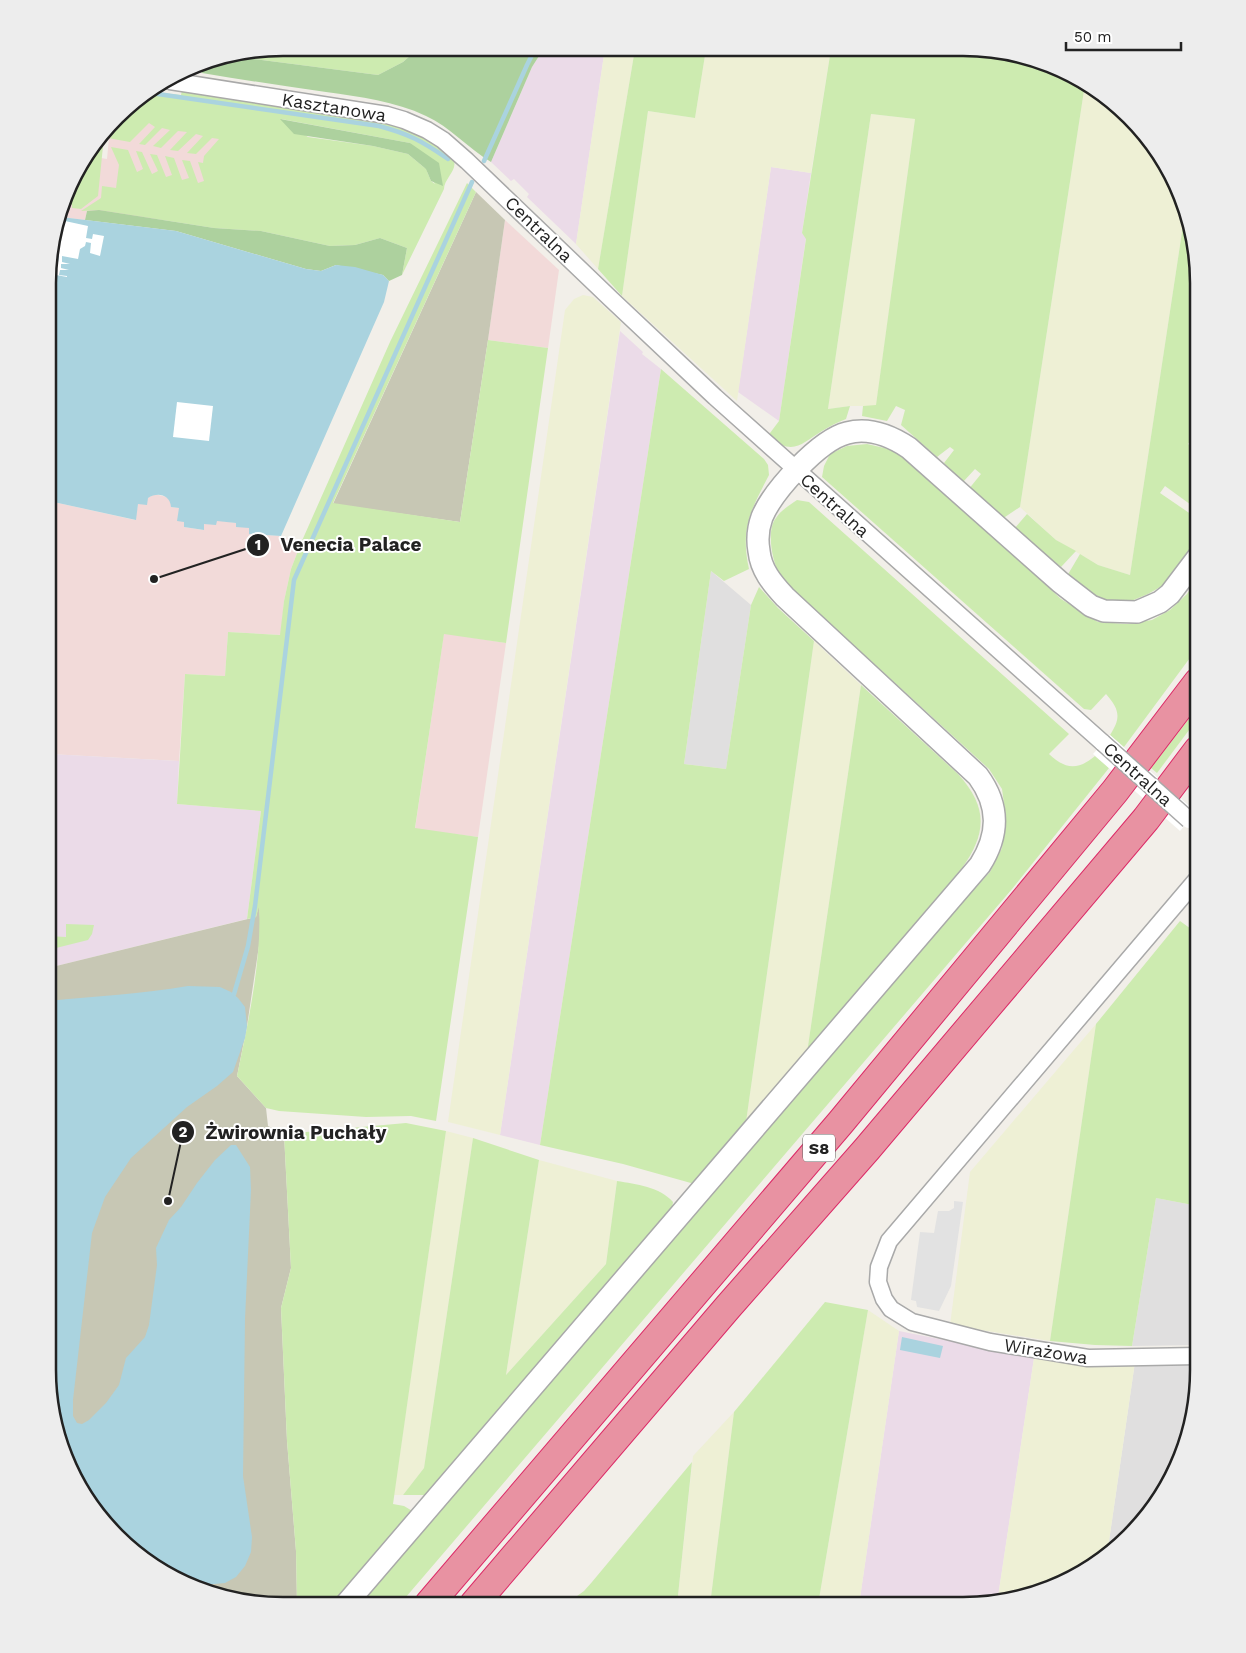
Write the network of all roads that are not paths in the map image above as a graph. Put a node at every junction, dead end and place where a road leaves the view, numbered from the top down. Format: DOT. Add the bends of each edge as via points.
graph roads {
  1 [pos="179,82"];
  2 [pos="481,173"];
  3 [pos="796,470"];
  4 [pos="1190,568"];
  5 [pos="1190,693"];
  6 [pos="1190,761"];
  7 [pos="1190,820"];
  8 [pos="1190,887"];
  9 [pos="1190,1356"];
  10 [pos="352,1597"];
  11 [pos="435,1597"];
  12 [pos="480,1597"];
  1 -- 2 [label="street, Kasztanowa" via="399,118 438,136"];
  2 -- 3 [label="street, Centralna" via="610,300"];
  3 -- 4 [label="street" via="829,442 849,433 865,431 895,439 1060,582 1091,606 1104,611 1138,612 1160,602"];
  3 -- 7 [label="street, Centralna, bridge"];
  3 -- 10 [label="street" via="761,519 758,535 760,561 768,577 785,597 978,776 993,806 995,826 992,841 980,865"];
  5 -- 11 [label="highway, S8" via="1115,791 847,1114"];
  6 -- 12 [label="highway, S8" via="1146,819 880,1134"];
  8 -- 9 [label="street, Wirażowa" via="889,1241 878,1267 878,1282 891,1309 912,1322 928,1327 990,1342 1088,1358"];
}
